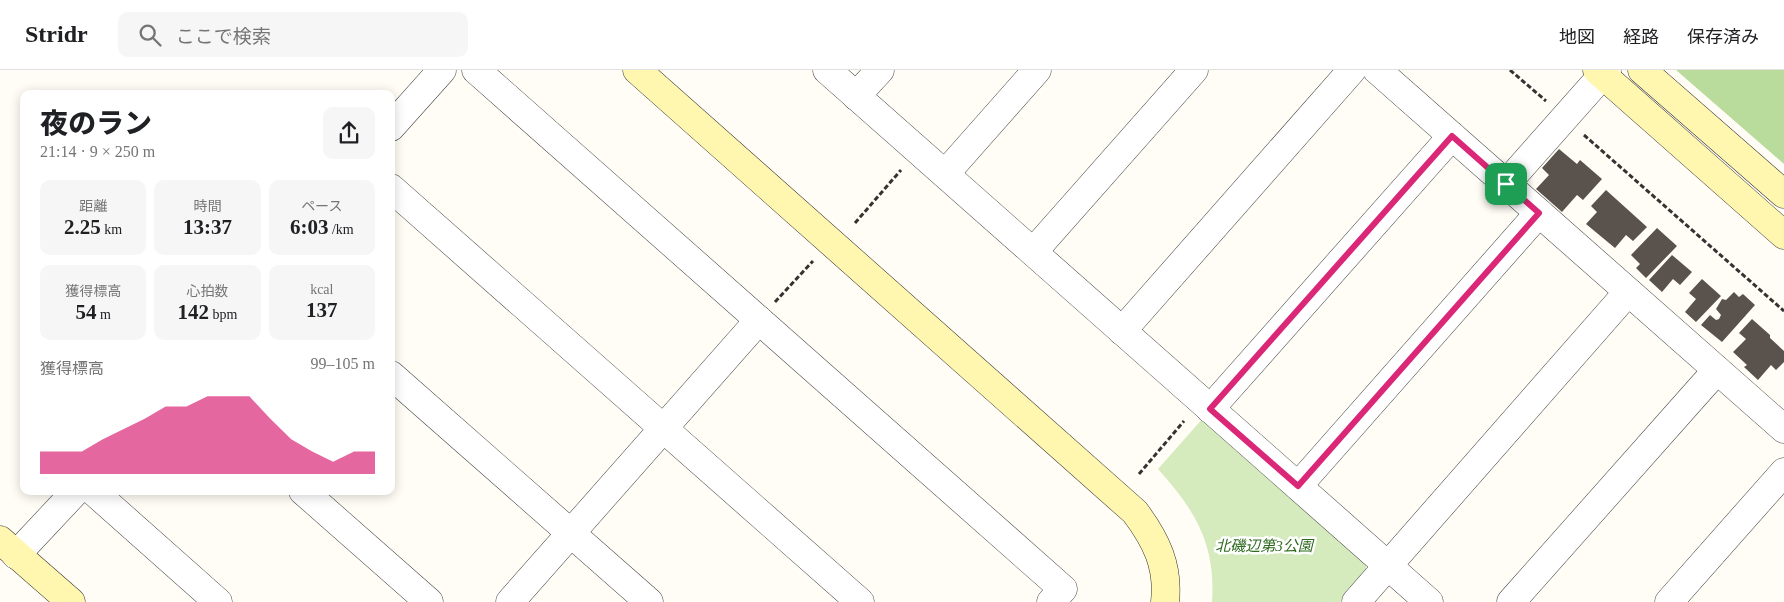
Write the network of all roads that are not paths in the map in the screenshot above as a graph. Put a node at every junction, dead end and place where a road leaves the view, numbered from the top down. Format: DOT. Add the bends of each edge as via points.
graph roads {
  1 [pos="442,70"];
  2 [pos="476,70"];
  3 [pos="636,70"];
  4 [pos="827,70"];
  5 [pos="880,70"];
  6 [pos="1037,70"];
  7 [pos="1194,70"];
  8 [pos="1352,70"];
  9 [pos="1377,70"];
  10 [pos="1642,70"];
  11 [pos="1602,72"];
  12 [pos="856,96"];
  13 [pos="395,123"];
  14 [pos="1452,136"];
  15 [pos="945,174"];
  16 [pos="1506,184"];
  17 [pos="395,192"];
  18 [pos="1784,194"];
  19 [pos="1539,213"];
  20 [pos="1784,234"];
  21 [pos="1033,252"];
  22 [pos="1628,292"];
  23 [pos="759,320"];
  24 [pos="1122,331"];
  25 [pos="1717,370"];
  26 [pos="395,378"];
  27 [pos="1206,405"];
  28 [pos="663,428"];
  29 [pos="1784,429"];
  30 [pos="1784,472"];
  31 [pos="1298,486"];
  32 [pos="71,495"];
  33 [pos="97,495"];
  34 [pos="308,495"];
  35 [pos="571,533"];
  36 [pos="8,547"];
  37 [pos="1388,565"];
  38 [pos="71,602"];
  39 [pos="218,602"];
  40 [pos="429,602"];
  41 [pos="510,602"];
  42 [pos="649,602"];
  43 [pos="860,602"];
  44 [pos="1051,602"];
  45 [pos="1165,602"];
  46 [pos="1356,602"];
  47 [pos="1429,602"];
  48 [pos="1511,602"];
  49 [pos="1669,602"];
  1 -- 13 [label="street"];
  2 -- 23 [label="street"];
  3 -- 45 [label="street" via="1135,512 1162,558"];
  4 -- 12 [label="street"];
  5 -- 12 [label="street"];
  6 -- 15 [label="street"];
  7 -- 21 [label="street"];
  8 -- 24 [label="street"];
  9 -- 14 [label="street"];
  10 -- 18 [label="street"];
  11 -- 16 [label="street"];
  11 -- 20 [label="street"];
  12 -- 15 [label="street"];
  14 -- 16 [label="street"];
  14 -- 27 [label="street"];
  15 -- 21 [label="street"];
  16 -- 19 [label="street"];
  17 -- 28 [label="street"];
  19 -- 22 [label="street"];
  19 -- 31 [label="street"];
  21 -- 24 [label="street"];
  22 -- 25 [label="street"];
  22 -- 37 [label="street"];
  23 -- 28 [label="street"];
  23 -- 44 [label="street" via="1063,589"];
  24 -- 27 [label="street"];
  25 -- 29 [label="street"];
  25 -- 48 [label="street"];
  26 -- 35 [label="street"];
  27 -- 31 [label="street"];
  28 -- 35 [label="street"];
  28 -- 43 [label="street"];
  30 -- 49 [label="street"];
  31 -- 37 [label="street"];
  32 -- 36 [label="street"];
  33 -- 39 [label="street"];
  34 -- 40 [label="street"];
  35 -- 41 [label="street"];
  35 -- 42 [label="street"];
  36 -- 38 [label="street"];
  37 -- 46 [label="street"];
  37 -- 47 [label="street"];
}
